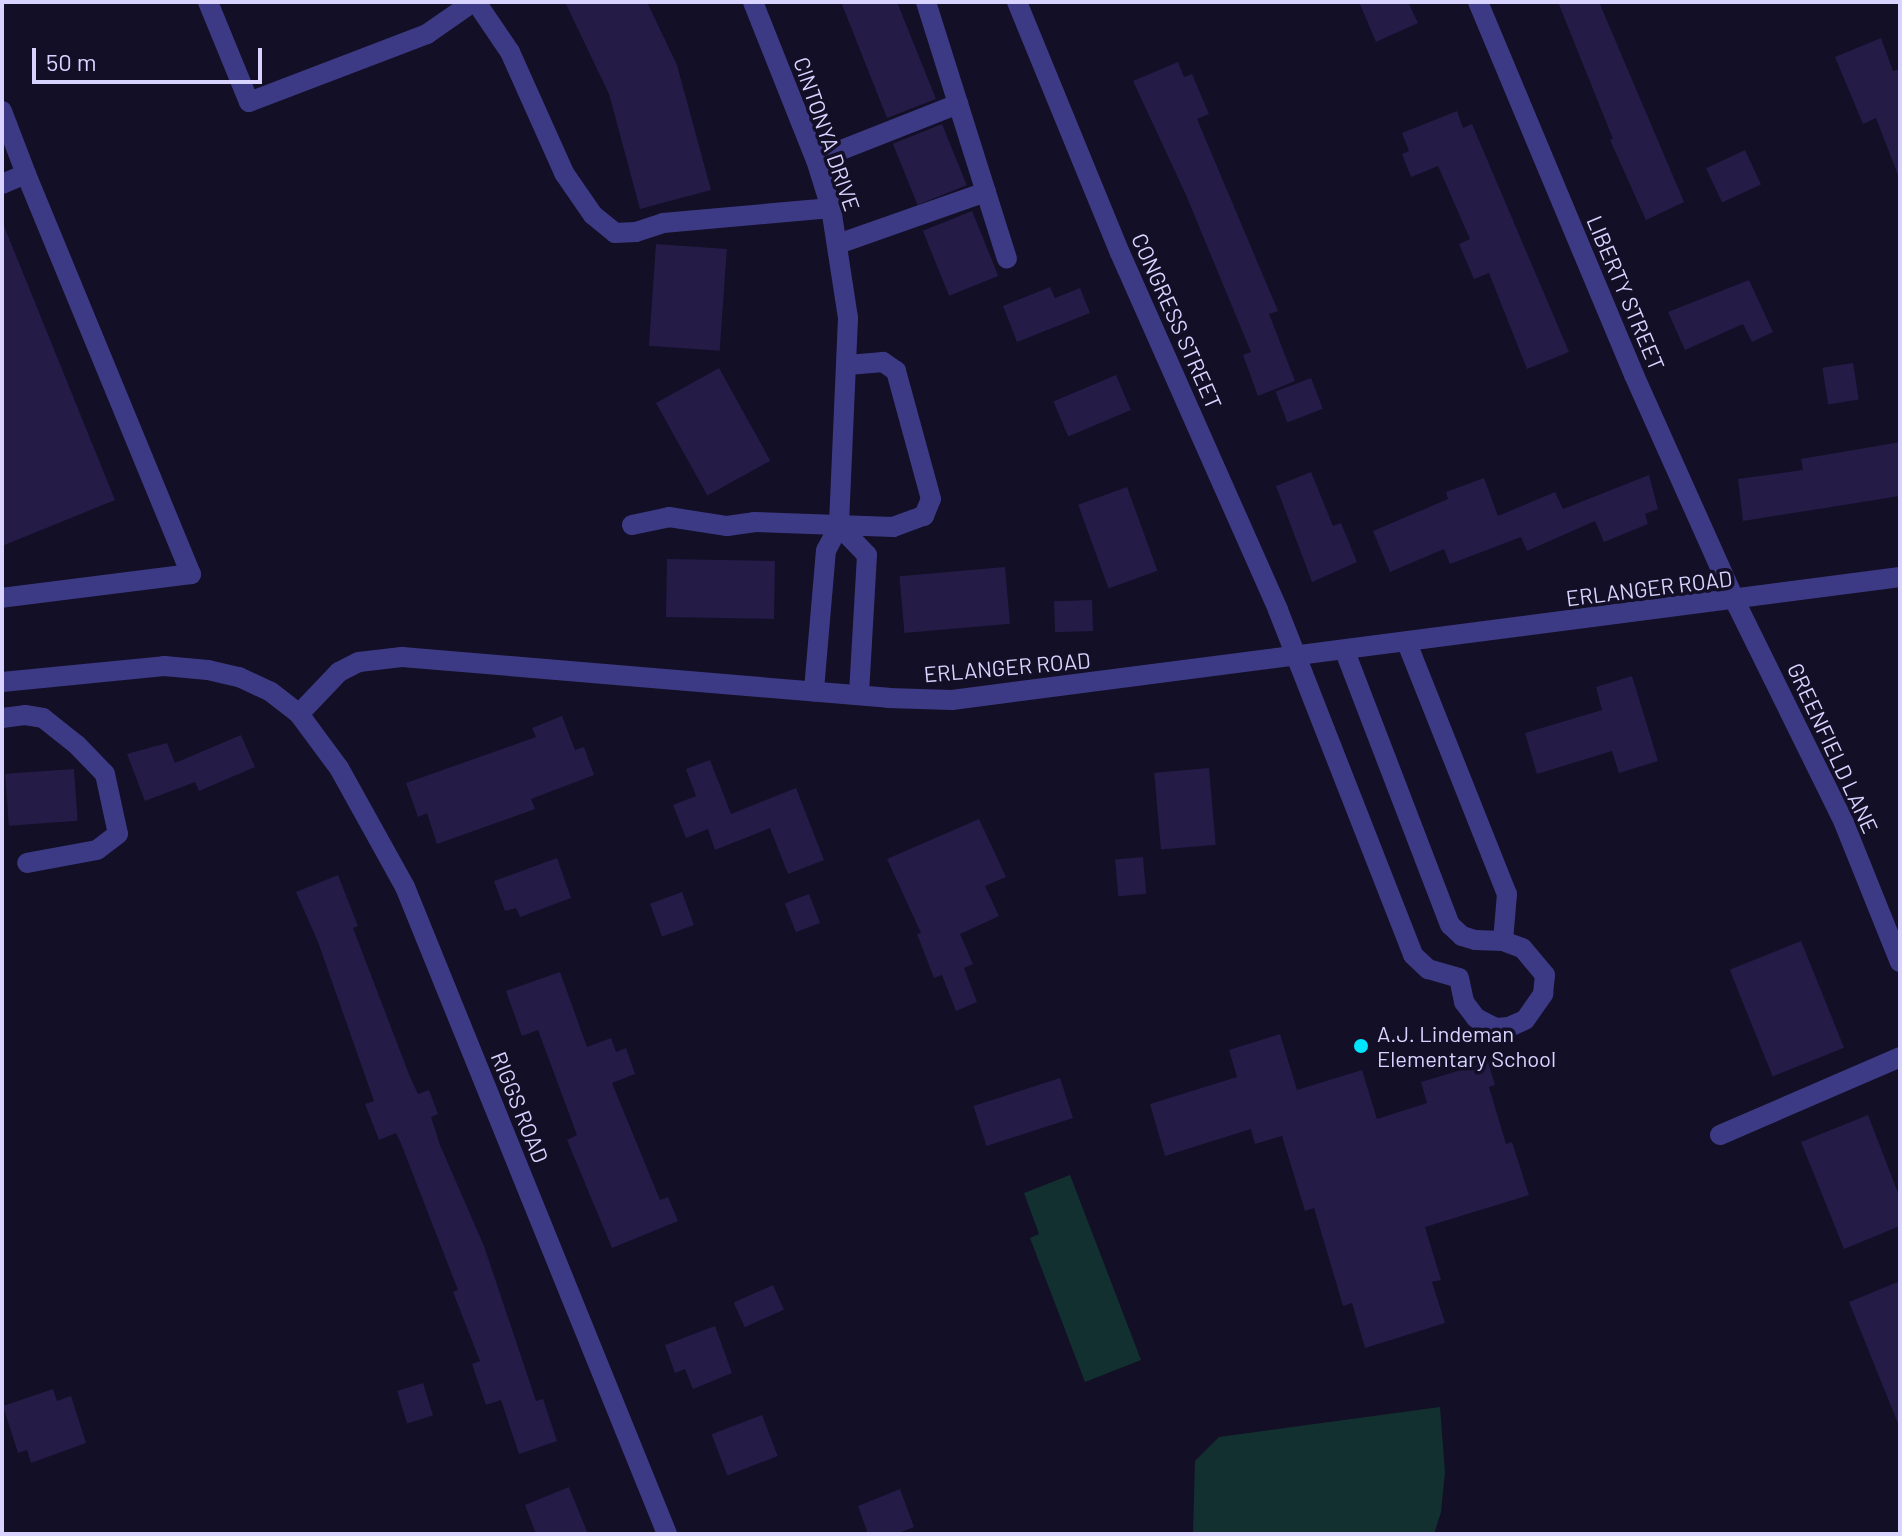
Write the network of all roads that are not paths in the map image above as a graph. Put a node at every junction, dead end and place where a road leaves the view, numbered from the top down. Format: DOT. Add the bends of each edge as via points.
graph roads {
  1 [pos="208,2"];
  2 [pos="474,2"];
  3 [pos="926,2"];
  4 [pos="1017,2"];
  5 [pos="1478,2"];
  6 [pos="759,4"];
  7 [pos="958,104"];
  8 [pos="2,111"];
  9 [pos="816,160"];
  10 [pos="26,174"];
  11 [pos="2,184"];
  12 [pos="986,192"];
  13 [pos="831,208"];
  14 [pos="838,244"];
  15 [pos="1007,259"];
  16 [pos="848,365"];
  17 [pos="632,525"];
  18 [pos="839,526"];
  19 [pos="1900,577"];
  20 [pos="2,598"];
  21 [pos="1735,601"];
  22 [pos="1407,643"];
  23 [pos="1345,651"];
  24 [pos="1296,657"];
  25 [pos="2,682"];
  26 [pos="814,691"];
  27 [pos="859,694"];
  28 [pos="299,714"];
  29 [pos="2,718"];
  30 [pos="27,863"];
  31 [pos="1503,941"];
  32 [pos="1900,962"];
  33 [pos="1900,1057"];
  34 [pos="1720,1135"];
  35 [pos="667,1534"];
  1 -- 2 [label="street" via="249,102 427,34"];
  2 -- 13 [label="street" via="510,52 564,173 593,215 615,233 663,223"];
  3 -- 7 [label="street"];
  4 -- 24 [label="street, CONGRESS STREET"];
  5 -- 21 [label="street, LIBERTY STREET"];
  6 -- 9 [label="street, CINTONYA DRIVE"];
  7 -- 9 [label="street"];
  7 -- 12 [label="street"];
  8 -- 10 [label="street"];
  9 -- 13 [label="street, CINTONYA DRIVE"];
  10 -- 11 [label="street"];
  10 -- 20 [label="street" via="191,574"];
  12 -- 14 [label="street"];
  12 -- 15 [label="street"];
  13 -- 14 [label="street, CINTONYA DRIVE"];
  14 -- 16 [label="street, CINTONYA DRIVE"];
  16 -- 18 [label="street, CINTONYA DRIVE"];
  16 -- 18 [label="street" via="883,362 896,371 931,499 924,516 893,527"];
  17 -- 18 [label="street" via="669,517 727,526"];
  18 -- 26 [label="street, CINTONYA DRIVE" via="826,550"];
  18 -- 27 [label="street" via="867,555"];
  19 -- 21 [label="street, ERLANGER ROAD"];
  21 -- 22 [label="street, ERLANGER ROAD"];
  21 -- 32 [label="street, GREENFIELD LANE" via="1844,823"];
  22 -- 23 [label="street, ERLANGER ROAD"];
  22 -- 31 [label="street" via="1507,894"];
  23 -- 24 [label="street, ERLANGER ROAD"];
  23 -- 31 [label="street" via="1450,925 1475,940"];
  24 -- 27 [label="street, ERLANGER ROAD" via="952,700"];
  24 -- 31 [label="street, CONGRESS STREET" via="1413,955 1428,969 1459,978 1464,1002 1476,1018 1496,1028 1525,1020 1543,994 1545,975 1522,948"];
  25 -- 28 [label="street" via="164,666 208,670 260,687"];
  26 -- 27 [label="street, ERLANGER ROAD"];
  26 -- 28 [label="street, ERLANGER ROAD" via="402,657 359,662 339,672"];
  28 -- 35 [label="street, RIGGS ROAD" via="339,768 405,887"];
  29 -- 30 [label="street" via="43,718 77,745 105,774 118,834 97,850"];
  33 -- 34 [label="street"];
}
